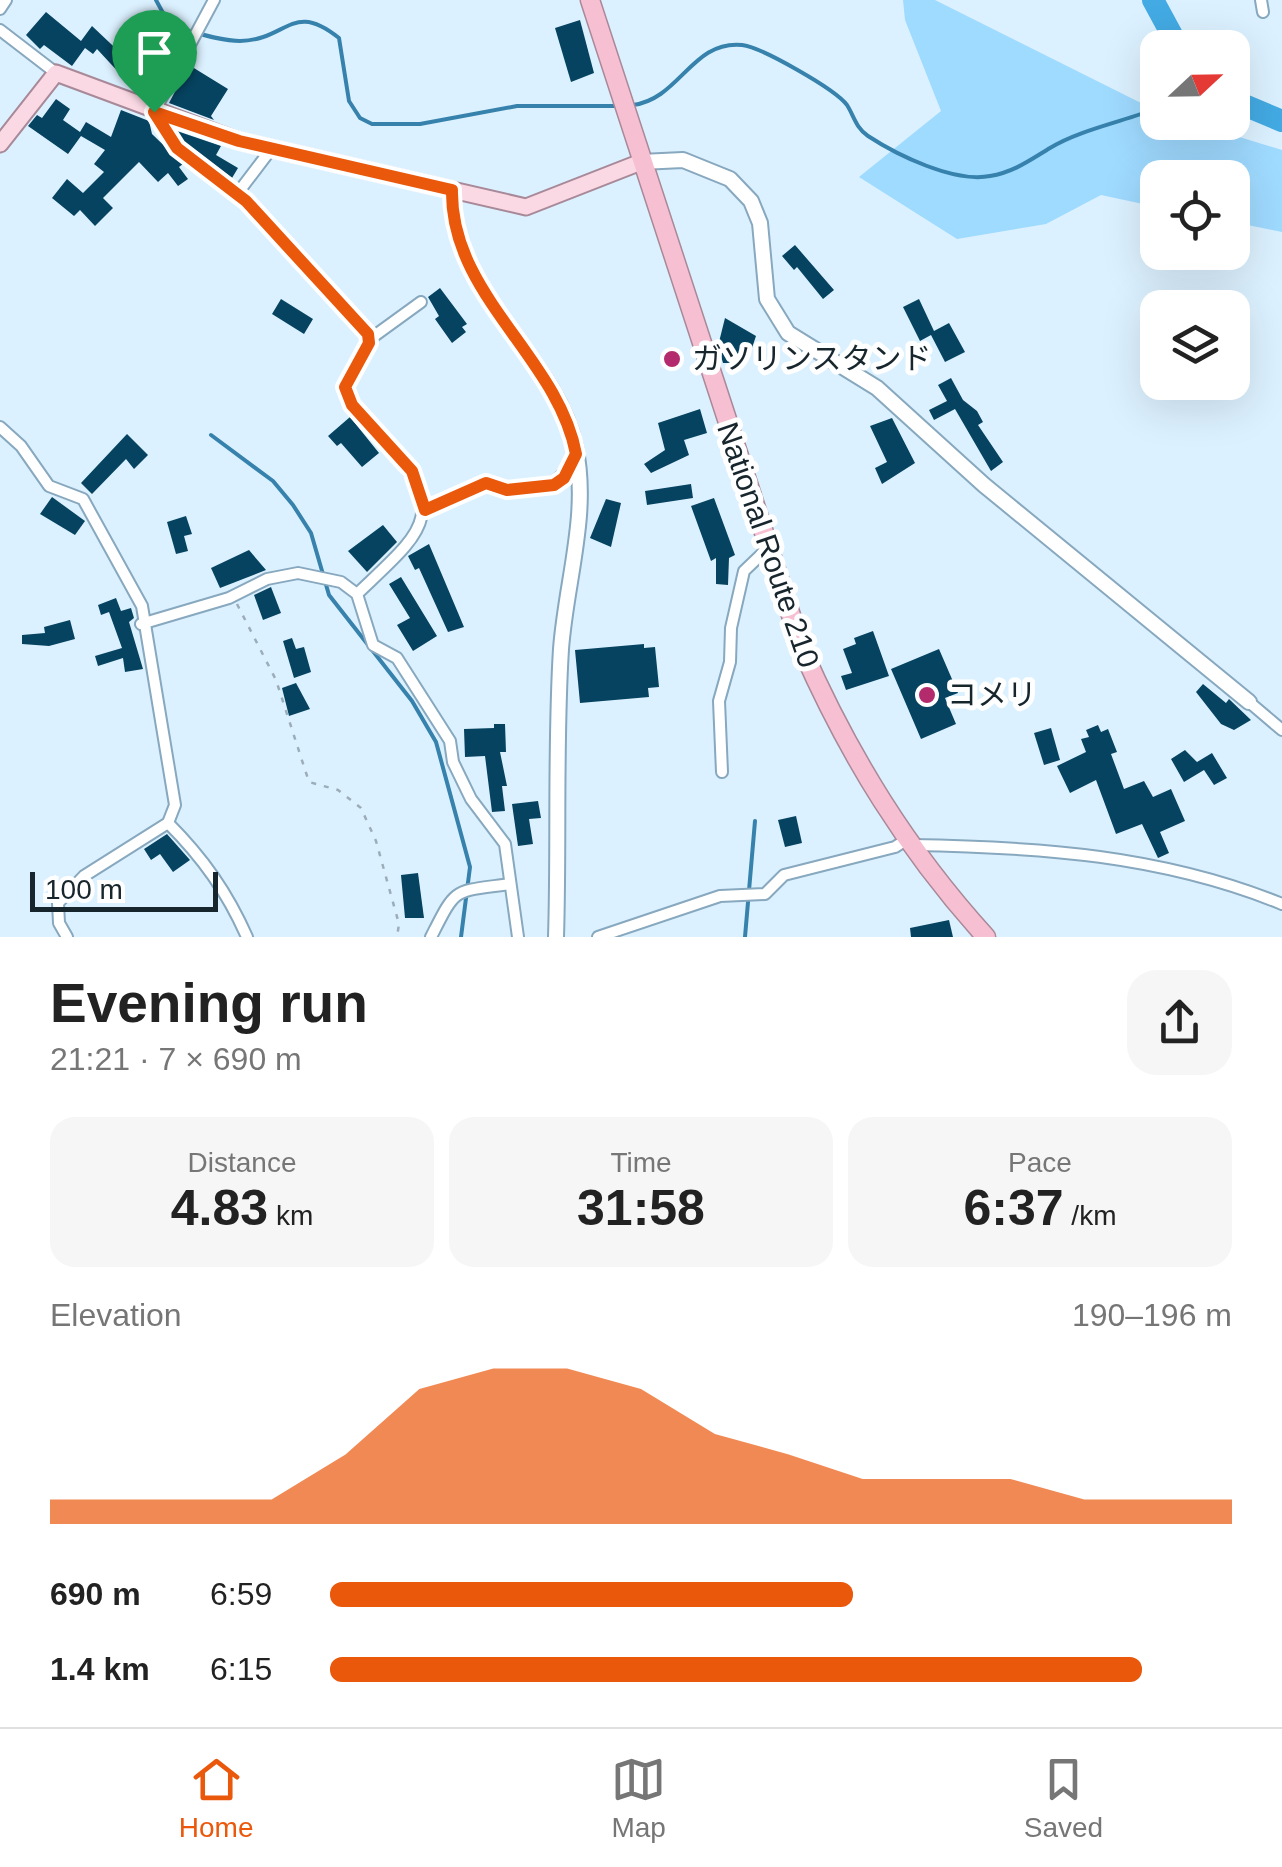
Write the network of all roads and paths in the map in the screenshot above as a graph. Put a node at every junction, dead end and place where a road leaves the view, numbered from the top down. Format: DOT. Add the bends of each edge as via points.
graph roads {
  1 [pos="6,0"];
  2 [pos="214,0"];
  3 [pos="590,0"];
  4 [pos="0,9"];
  5 [pos="0,30"];
  6 [pos="56,73"];
  7 [pos="154,112"];
  8 [pos="0,144"];
  9 [pos="272,148"];
  10 [pos="642,162"];
  11 [pos="452,190"];
  12 [pos="237,194"];
  13 [pos="421,302"];
  14 [pos="370,339"];
  15 [pos="0,427"];
  16 [pos="576,454"];
  17 [pos="425,510"];
  18 [pos="766,550"];
  19 [pos="356,594"];
  20 [pos="234,599"];
  21 [pos="141,624"];
  22 [pos="1249,702"];
  23 [pos="1282,730"];
  24 [pos="722,772"];
  25 [pos="168,823"];
  26 [pos="909,843"];
  27 [pos="510,884"];
  28 [pos="1282,904"];
  29 [pos="68,937"];
  30 [pos="247,937"];
  31 [pos="397,937"];
  32 [pos="431,937"];
  33 [pos="518,937"];
  34 [pos="556,937"];
  35 [pos="598,937"];
  36 [pos="986,937"];
  1 -- 4 [label="street"];
  2 -- 7 [label="street"];
  3 -- 10 [label="highway, National Route 210"];
  5 -- 6 [label="street"];
  6 -- 7 [label="main road"];
  6 -- 8 [label="main road"];
  7 -- 9 [label="main road"];
  7 -- 12 [label="street" via="177,148"];
  9 -- 11 [label="main road"];
  9 -- 12 [label="street"];
  10 -- 11 [label="main road" via="526,207"];
  10 -- 18 [label="highway, National Route 210"];
  10 -- 22 [label="street" via="700,163 741,190 760,223 767,299 779,323 876,388"];
  11 -- 16 [label="street" via="454,219 478,283 556,400"];
  12 -- 14 [label="street"];
  13 -- 14 [label="street"];
  14 -- 17 [label="street" via="345,387 352,405 412,471"];
  15 -- 21 [label="street" via="49,486 82,499 142,606"];
  16 -- 17 [label="street" via="554,485 507,490 486,483"];
  16 -- 34 [label="street" via="578,528 561,651"];
  17 -- 19 [label="street" via="414,535"];
  18 -- 24 [label="street" via="744,571 734,611 719,701"];
  18 -- 26 [label="highway, National Route 210" via="832,715"];
  19 -- 21 [label="street" via="342,582 298,573"];
  19 -- 27 [label="street" via="374,646 397,658 450,741 471,799 505,844"];
  20 -- 31 [label="path" via="268,658 309,782 352,798 371,824"];
  21 -- 25 [label="street" via="175,805"];
  22 -- 23 [label="street"];
  25 -- 29 [label="street" via="84,876 58,903"];
  25 -- 30 [label="street" via="203,858"];
  26 -- 28 [label="street" via="1121,857"];
  26 -- 35 [label="street" via="784,875 764,894 720,896"];
  26 -- 36 [label="highway, National Route 210"];
  27 -- 32 [label="street" via="459,891 443,906"];
  27 -- 33 [label="street"];
}
